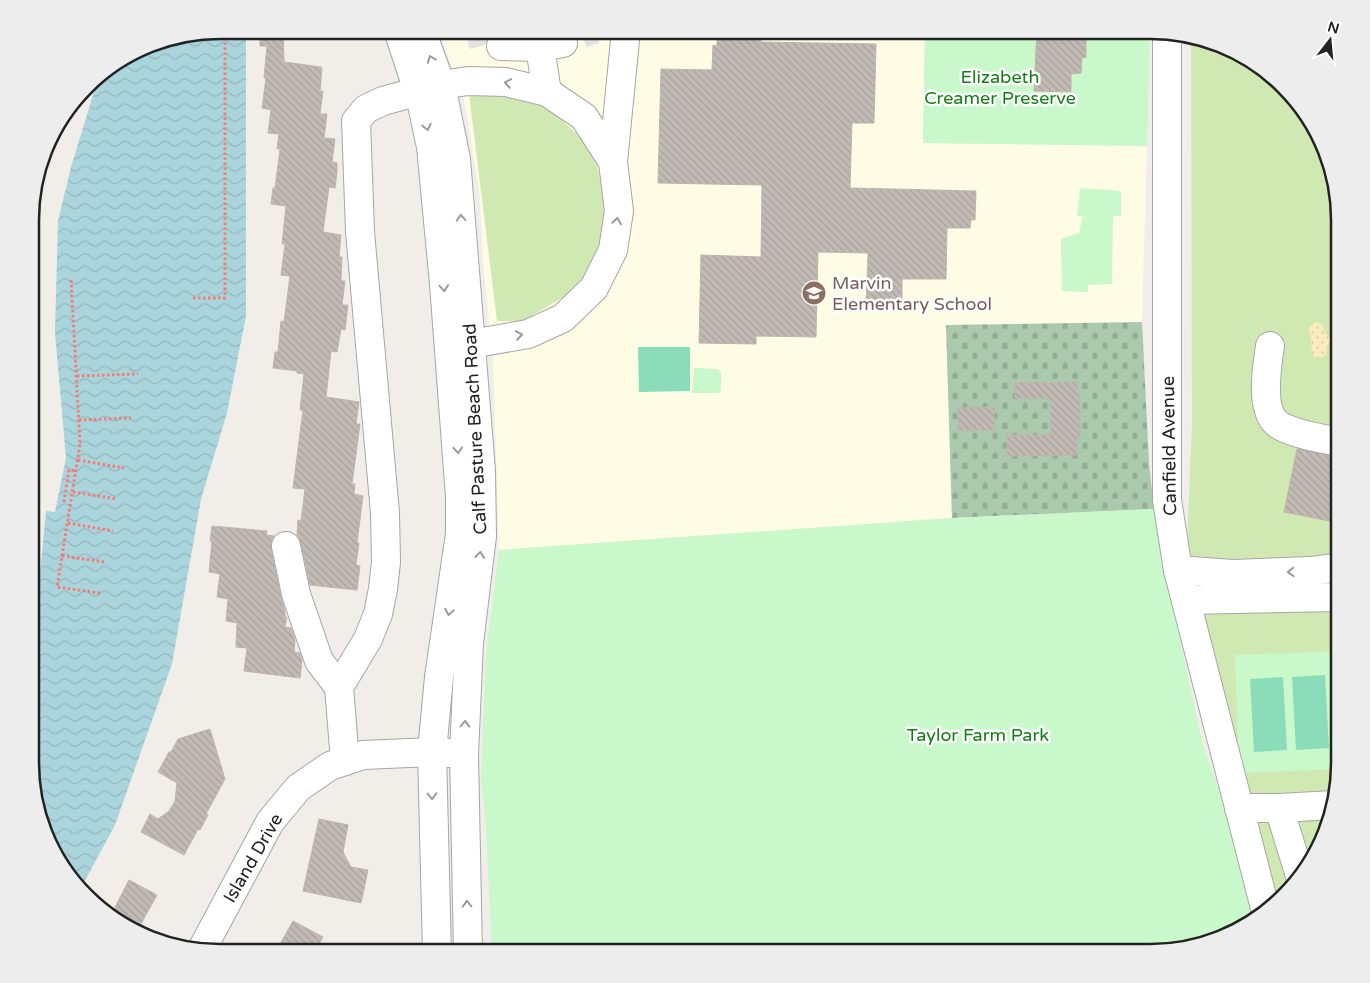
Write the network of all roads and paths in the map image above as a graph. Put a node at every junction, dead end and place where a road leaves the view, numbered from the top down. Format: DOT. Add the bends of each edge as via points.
graph roads {
  1 [pos="225,39"];
  2 [pos="403,39"];
  3 [pos="422,39"];
  4 [pos="625,39"];
  5 [pos="1167,39"];
  6 [pos="501,46"];
  7 [pos="429,88"];
  8 [pos="547,92"];
  9 [pos="613,162"];
  10 [pos="71,280"];
  11 [pos="193,298"];
  12 [pos="471,344"];
  13 [pos="1270,346"];
  14 [pos="138,374"];
  15 [pos="76,376"];
  16 [pos="131,418"];
  17 [pos="79,420"];
  18 [pos="1331,440"];
  19 [pos="78,460"];
  20 [pos="124,468"];
  21 [pos="76,471"];
  22 [pos="72,492"];
  23 [pos="117,499"];
  24 [pos="64,502"];
  25 [pos="68,523"];
  26 [pos="113,531"];
  27 [pos="286,546"];
  28 [pos="62,556"];
  29 [pos="106,562"];
  30 [pos="1331,568"];
  31 [pos="1178,570"];
  32 [pos="1260,586"];
  33 [pos="100,593"];
  34 [pos="1331,596"];
  35 [pos="1186,600"];
  36 [pos="339,687"];
  37 [pos="432,752"];
  38 [pos="464,754"];
  39 [pos="345,761"];
  40 [pos="1326,805"];
  41 [pos="1239,808"];
  42 [pos="1278,808"];
  43 [pos="1298,868"];
  44 [pos="1264,904"];
  45 [pos="205,944"];
  46 [pos="437,944"];
  47 [pos="468,944"];
  1 -- 11 [label="path" via="225,298"];
  2 -- 7 [label="street, Calf Pasture Beach Road"];
  7 -- 3 [label="street, Calf Pasture Beach Road, one-way"];
  4 -- 9 [label="street"];
  5 -- 31 [label="street, Canfield Avenue" via="1166,500"];
  6 -- 8 [label="street" via="552,45"];
  8 -- 7 [label="street, one-way" via="506,82 479,80"];
  12 -- 7 [label="street, Calf Pasture Beach Road, one-way" via="456,159"];
  7 -- 36 [label="street" via="383,101 366,109 356,121 360,232 385,512 386,562 378,614"];
  7 -- 37 [label="street, Calf Pasture Beach Road, one-way" via="460,497 460,534 439,677"];
  8 -- 9 [label="street" via="584,117"];
  12 -- 9 [label="street, one-way" via="528,334 563,318 594,288 613,250 619,211"];
  10 -- 15 [label="path"];
  38 -- 12 [label="street, Calf Pasture Beach Road, one-way" via="468,643 482,536"];
  13 -- 18 [label="street" via="1266,377 1268,408 1278,424"];
  14 -- 15 [label="path"];
  15 -- 17 [label="path"];
  16 -- 17 [label="path"];
  17 -- 19 [label="path"];
  19 -- 20 [label="path"];
  19 -- 21 [label="path"];
  21 -- 22 [label="path"];
  21 -- 24 [label="path" via="69,470"];
  22 -- 23 [label="path"];
  22 -- 25 [label="path"];
  25 -- 26 [label="path"];
  25 -- 28 [label="path"];
  27 -- 36 [label="street" via="296,594 319,661"];
  28 -- 29 [label="path"];
  28 -- 33 [label="path" via="57,587"];
  30 -- 32 [label="street, one-way"];
  31 -- 32 [label="street" via="1233,574"];
  31 -- 35 [label="street, Canfield Avenue"];
  32 -- 34 [label="street"];
  32 -- 35 [label="street"];
  35 -- 41 [label="street, Canfield Avenue"];
  36 -- 39 [label="street"];
  37 -- 38 [label="street, Island Drive"];
  37 -- 39 [label="street, Island Drive" via="363,755"];
  37 -- 46 [label="street, Calf Pasture Beach Road, one-way"];
  47 -- 38 [label="street, Calf Pasture Beach Road, one-way"];
  39 -- 45 [label="street, Island Drive" via="330,766 298,788 270,822"];
  40 -- 42 [label="street"];
  41 -- 42 [label="street"];
  41 -- 44 [label="street, Canfield Avenue"];
  42 -- 43 [label="street"];
}
